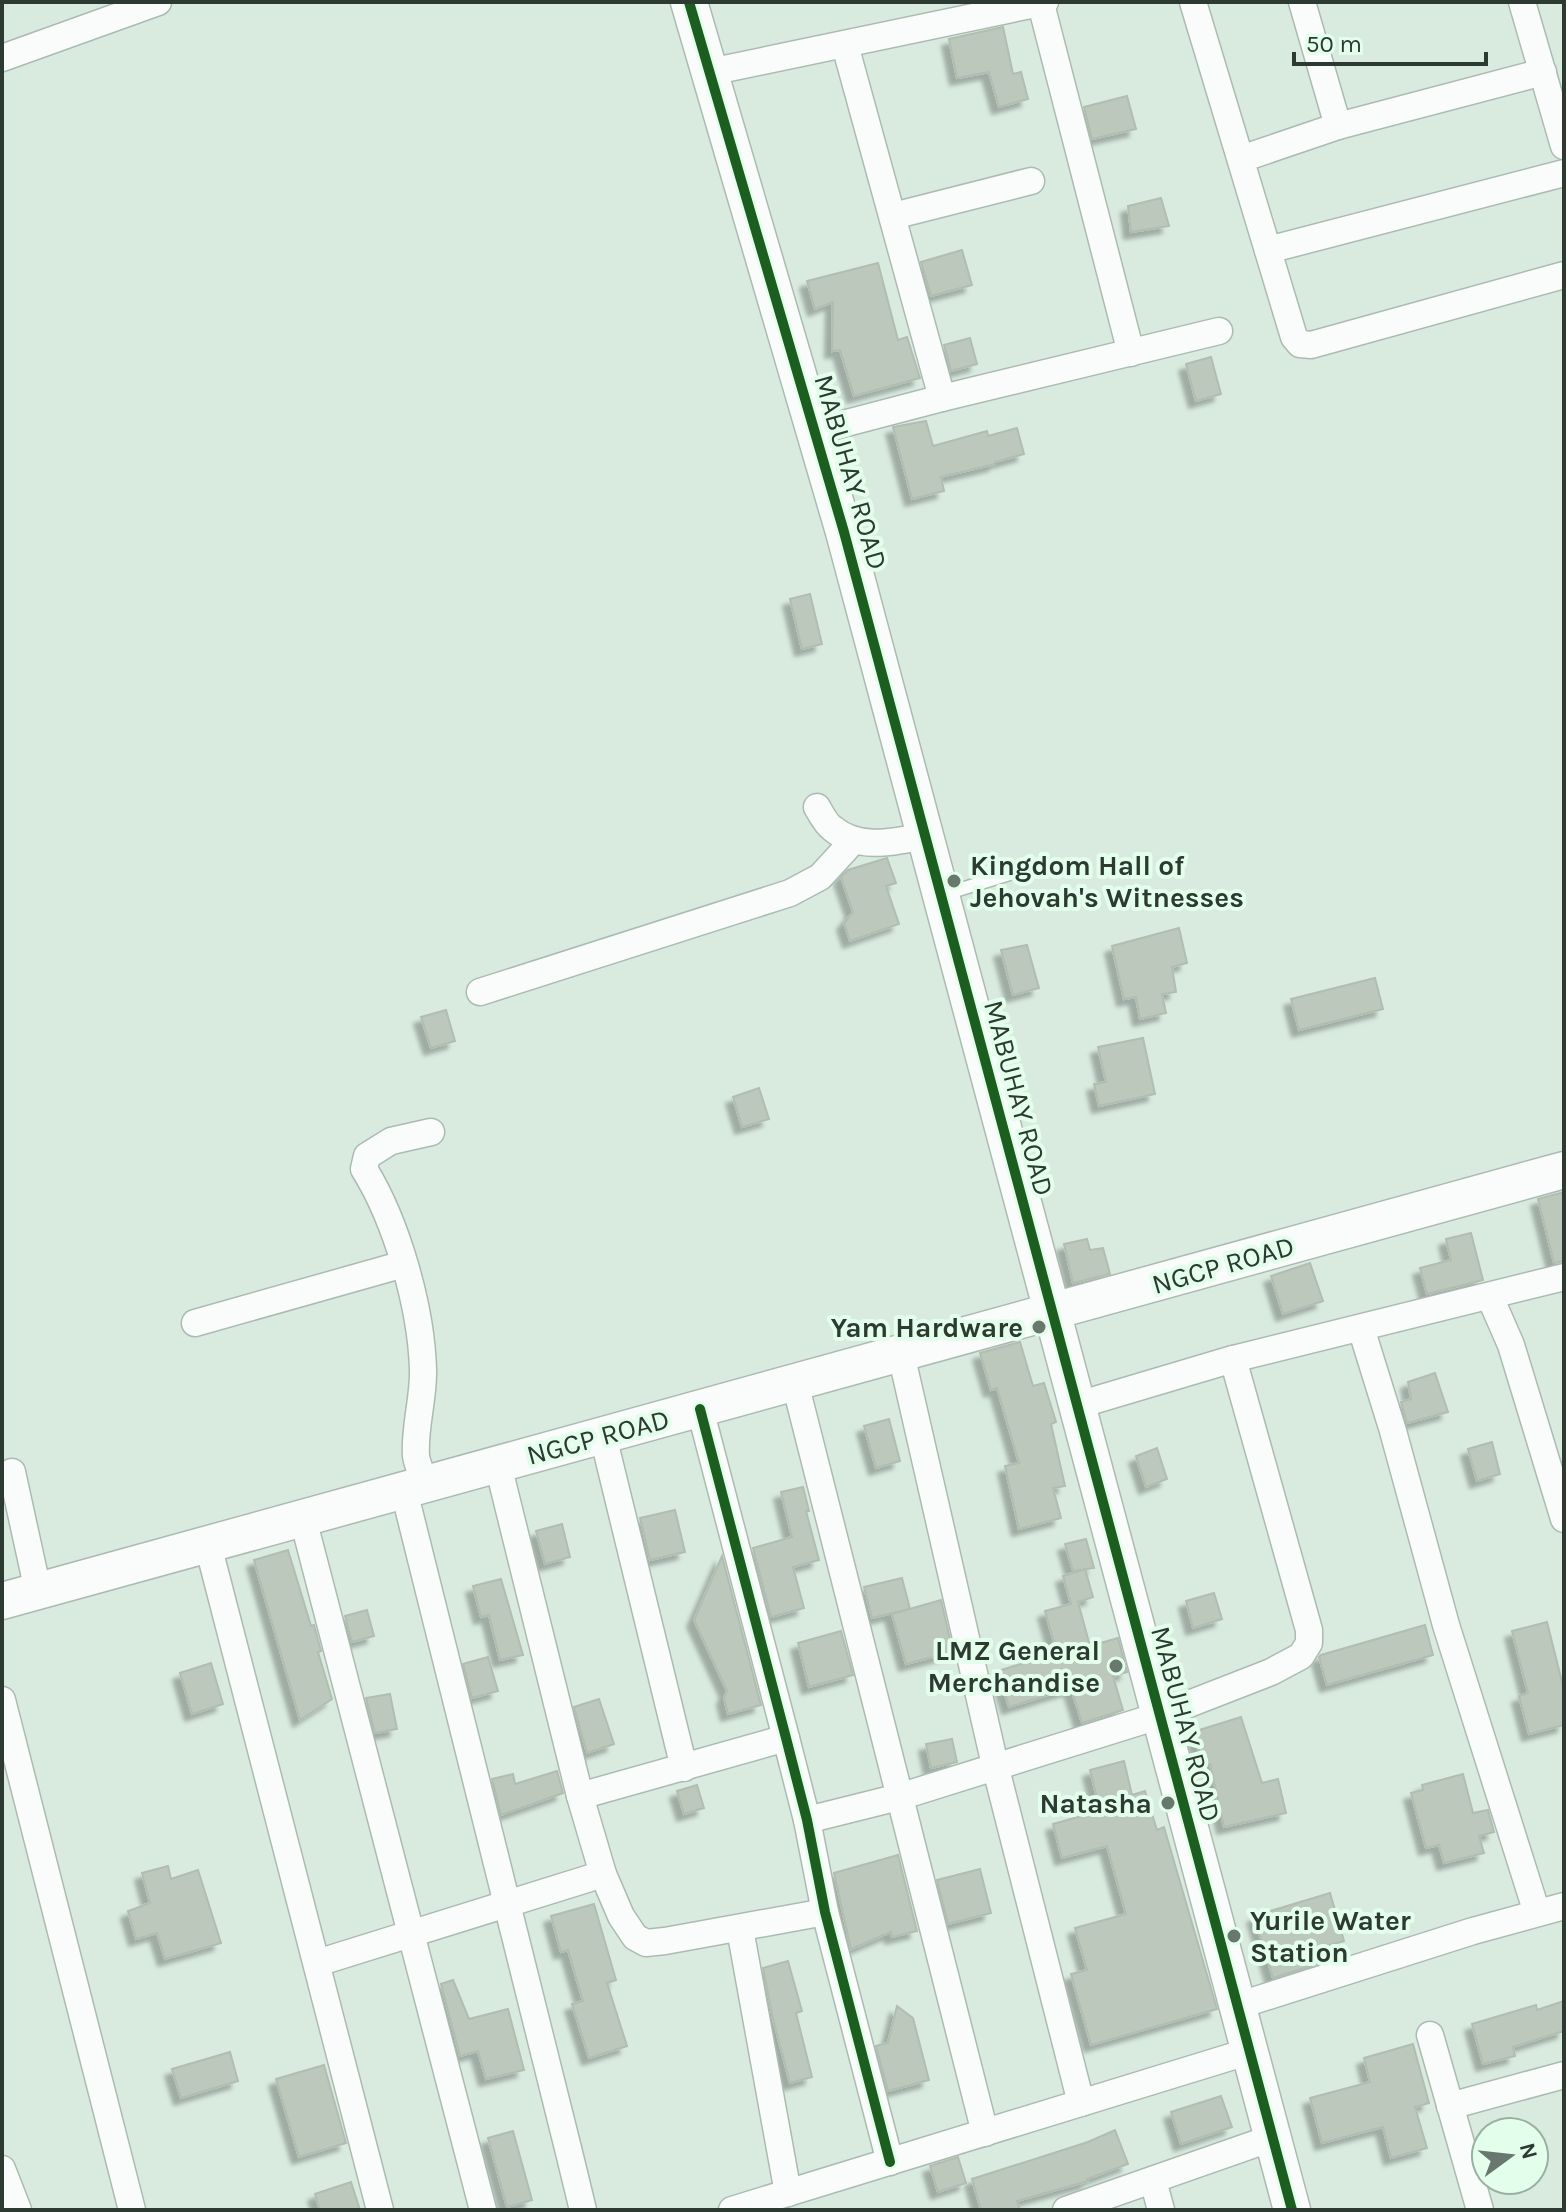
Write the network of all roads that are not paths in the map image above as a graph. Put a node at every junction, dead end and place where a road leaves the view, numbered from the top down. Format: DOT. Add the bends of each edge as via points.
graph roads {
  1 [pos="158,2"];
  2 [pos="689,2"];
  3 [pos="1193,2"];
  4 [pos="1302,2"];
  5 [pos="1522,2"];
  6 [pos="1043,3"];
  7 [pos="845,45"];
  8 [pos="2,58"];
  9 [pos="710,72"];
  10 [pos="1543,72"];
  11 [pos="1338,126"];
  12 [pos="1564,146"];
  13 [pos="1241,159"];
  14 [pos="1564,173"];
  15 [pos="1031,181"];
  16 [pos="893,216"];
  17 [pos="1268,250"];
  18 [pos="1564,275"];
  19 [pos="1219,331"];
  20 [pos="1131,353"];
  21 [pos="942,398"];
  22 [pos="816,431"];
  23 [pos="817,807"];
  24 [pos="925,836"];
  25 [pos="854,840"];
  26 [pos="1026,869"];
  27 [pos="941,896"];
  28 [pos="480,992"];
  29 [pos="431,1132"];
  30 [pos="1564,1170"];
  31 [pos="404,1264"];
  32 [pos="1564,1277"];
  33 [pos="1490,1297"];
  34 [pos="1051,1313"];
  35 [pos="195,1323"];
  36 [pos="1361,1328"];
  37 [pos="901,1354"];
  38 [pos="1233,1359"];
  39 [pos="795,1383"];
  40 [pos="1075,1406"];
  41 [pos="700,1409"];
  42 [pos="603,1436"];
  43 [pos="498,1465"];
  44 [pos="12,1472"];
  45 [pos="415,1488"];
  46 [pos="303,1519"];
  47 [pos="1564,1519"];
  48 [pos="208,1545"];
  49 [pos="38,1591"];
  50 [pos="2,1601"];
  51 [pos="2,1700"];
  52 [pos="1158,1716"];
  53 [pos="786,1738"];
  54 [pos="995,1765"];
  55 [pos="684,1768"];
  56 [pos="580,1796"];
  57 [pos="899,1797"];
  58 [pos="807,1820"];
  59 [pos="603,1874"];
  60 [pos="509,1904"];
  61 [pos="1564,1906"];
  62 [pos="825,1912"];
  63 [pos="1537,1913"];
  64 [pos="740,1929"];
  65 [pos="410,1936"];
  66 [pos="317,1963"];
  67 [pos="1237,2006"];
  68 [pos="1430,2035"];
  69 [pos="1250,2051"];
  70 [pos="1564,2075"];
  71 [pos="1081,2103"];
  72 [pos="1450,2106"];
  73 [pos="985,2133"];
  74 [pos="1272,2138"];
  75 [pos="890,2162"];
  76 [pos="2,2169"];
  77 [pos="1153,2180"];
  78 [pos="788,2193"];
  79 [pos="18,2210"];
  80 [pos="132,2210"];
  81 [pos="380,2210"];
  82 [pos="483,2210"];
  83 [pos="583,2210"];
  84 [pos="732,2210"];
  85 [pos="1066,2210"];
  86 [pos="1161,2210"];
  87 [pos="1292,2210"];
  88 [pos="1480,2210"];
  1 -- 8 [label="street"];
  2 -- 9 [label="street, MABUHAY ROAD"];
  3 -- 13 [label="street"];
  4 -- 11 [label="street"];
  5 -- 10 [label="street"];
  6 -- 7 [label="street"];
  6 -- 20 [label="street"];
  7 -- 9 [label="street"];
  7 -- 16 [label="street"];
  9 -- 22 [label="street, MABUHAY ROAD"];
  10 -- 11 [label="street"];
  10 -- 12 [label="street"];
  11 -- 13 [label="street"];
  13 -- 17 [label="street"];
  14 -- 17 [label="street"];
  15 -- 16 [label="street"];
  16 -- 21 [label="street"];
  17 -- 18 [label="street" via="1294,337 1305,345"];
  19 -- 20 [label="street"];
  20 -- 21 [label="street"];
  21 -- 22 [label="street"];
  22 -- 24 [label="street, MABUHAY ROAD"];
  23 -- 25 [label="street" via="831,828"];
  24 -- 25 [label="street" via="888,843"];
  24 -- 27 [label="street, MABUHAY ROAD"];
  25 -- 28 [label="street" via="820,877 790,893"];
  26 -- 27 [label="lane"];
  27 -- 34 [label="street, MABUHAY ROAD"];
  29 -- 31 [label="street" via="391,1141 367,1156 364,1169"];
  30 -- 34 [label="street, NGCP ROAD"];
  31 -- 35 [label="street"];
  31 -- 45 [label="street" via="419,1317 423,1372"];
  32 -- 33 [label="street"];
  33 -- 36 [label="street"];
  33 -- 47 [label="street" via="1511,1345"];
  34 -- 37 [label="street, NGCP ROAD"];
  34 -- 40 [label="street, MABUHAY ROAD"];
  36 -- 38 [label="street"];
  36 -- 63 [label="street" via="1446,1625"];
  37 -- 39 [label="street, NGCP ROAD"];
  37 -- 54 [label="street"];
  38 -- 40 [label="street"];
  38 -- 52 [label="street" via="1309,1643 1301,1656 1271,1672"];
  39 -- 41 [label="street, NGCP ROAD"];
  39 -- 57 [label="street"];
  40 -- 52 [label="street, MABUHAY ROAD"];
  41 -- 42 [label="street, NGCP ROAD"];
  41 -- 53 [label="street"];
  42 -- 43 [label="street, NGCP ROAD"];
  42 -- 55 [label="street"];
  43 -- 45 [label="street, NGCP ROAD"];
  43 -- 56 [label="street"];
  44 -- 49 [label="street"];
  45 -- 46 [label="street, NGCP ROAD"];
  45 -- 60 [label="street" via="475,1783"];
  46 -- 48 [label="street, NGCP ROAD"];
  46 -- 65 [label="street"];
  48 -- 49 [label="street, NGCP ROAD"];
  48 -- 66 [label="street"];
  49 -- 50 [label="street, NGCP ROAD"];
  51 -- 80 [label="street"];
  52 -- 54 [label="street"];
  52 -- 67 [label="street, MABUHAY ROAD"];
  53 -- 55 [label="street"];
  53 -- 58 [label="street"];
  54 -- 57 [label="street"];
  54 -- 71 [label="street"];
  55 -- 56 [label="street"];
  56 -- 59 [label="street"];
  57 -- 58 [label="street"];
  57 -- 73 [label="street"];
  58 -- 62 [label="street"];
  59 -- 60 [label="street"];
  59 -- 64 [label="street" via="621,1916 646,1943"];
  60 -- 65 [label="street"];
  60 -- 83 [label="street"];
  61 -- 63 [label="street"];
  62 -- 64 [label="street"];
  62 -- 75 [label="street"];
  63 -- 67 [label="street"];
  64 -- 78 [label="street"];
  65 -- 66 [label="street"];
  65 -- 82 [label="street"];
  66 -- 81 [label="street"];
  67 -- 69 [label="street, MABUHAY ROAD"];
  68 -- 72 [label="street"];
  69 -- 71 [label="street"];
  69 -- 74 [label="street, MABUHAY ROAD"];
  70 -- 72 [label="street"];
  71 -- 73 [label="street"];
  72 -- 88 [label="street"];
  73 -- 75 [label="street"];
  74 -- 77 [label="street"];
  74 -- 87 [label="street, MABUHAY ROAD"];
  75 -- 78 [label="street"];
  76 -- 79 [label="street"];
  77 -- 85 [label="street"];
  77 -- 86 [label="street"];
  78 -- 84 [label="street"];
}
